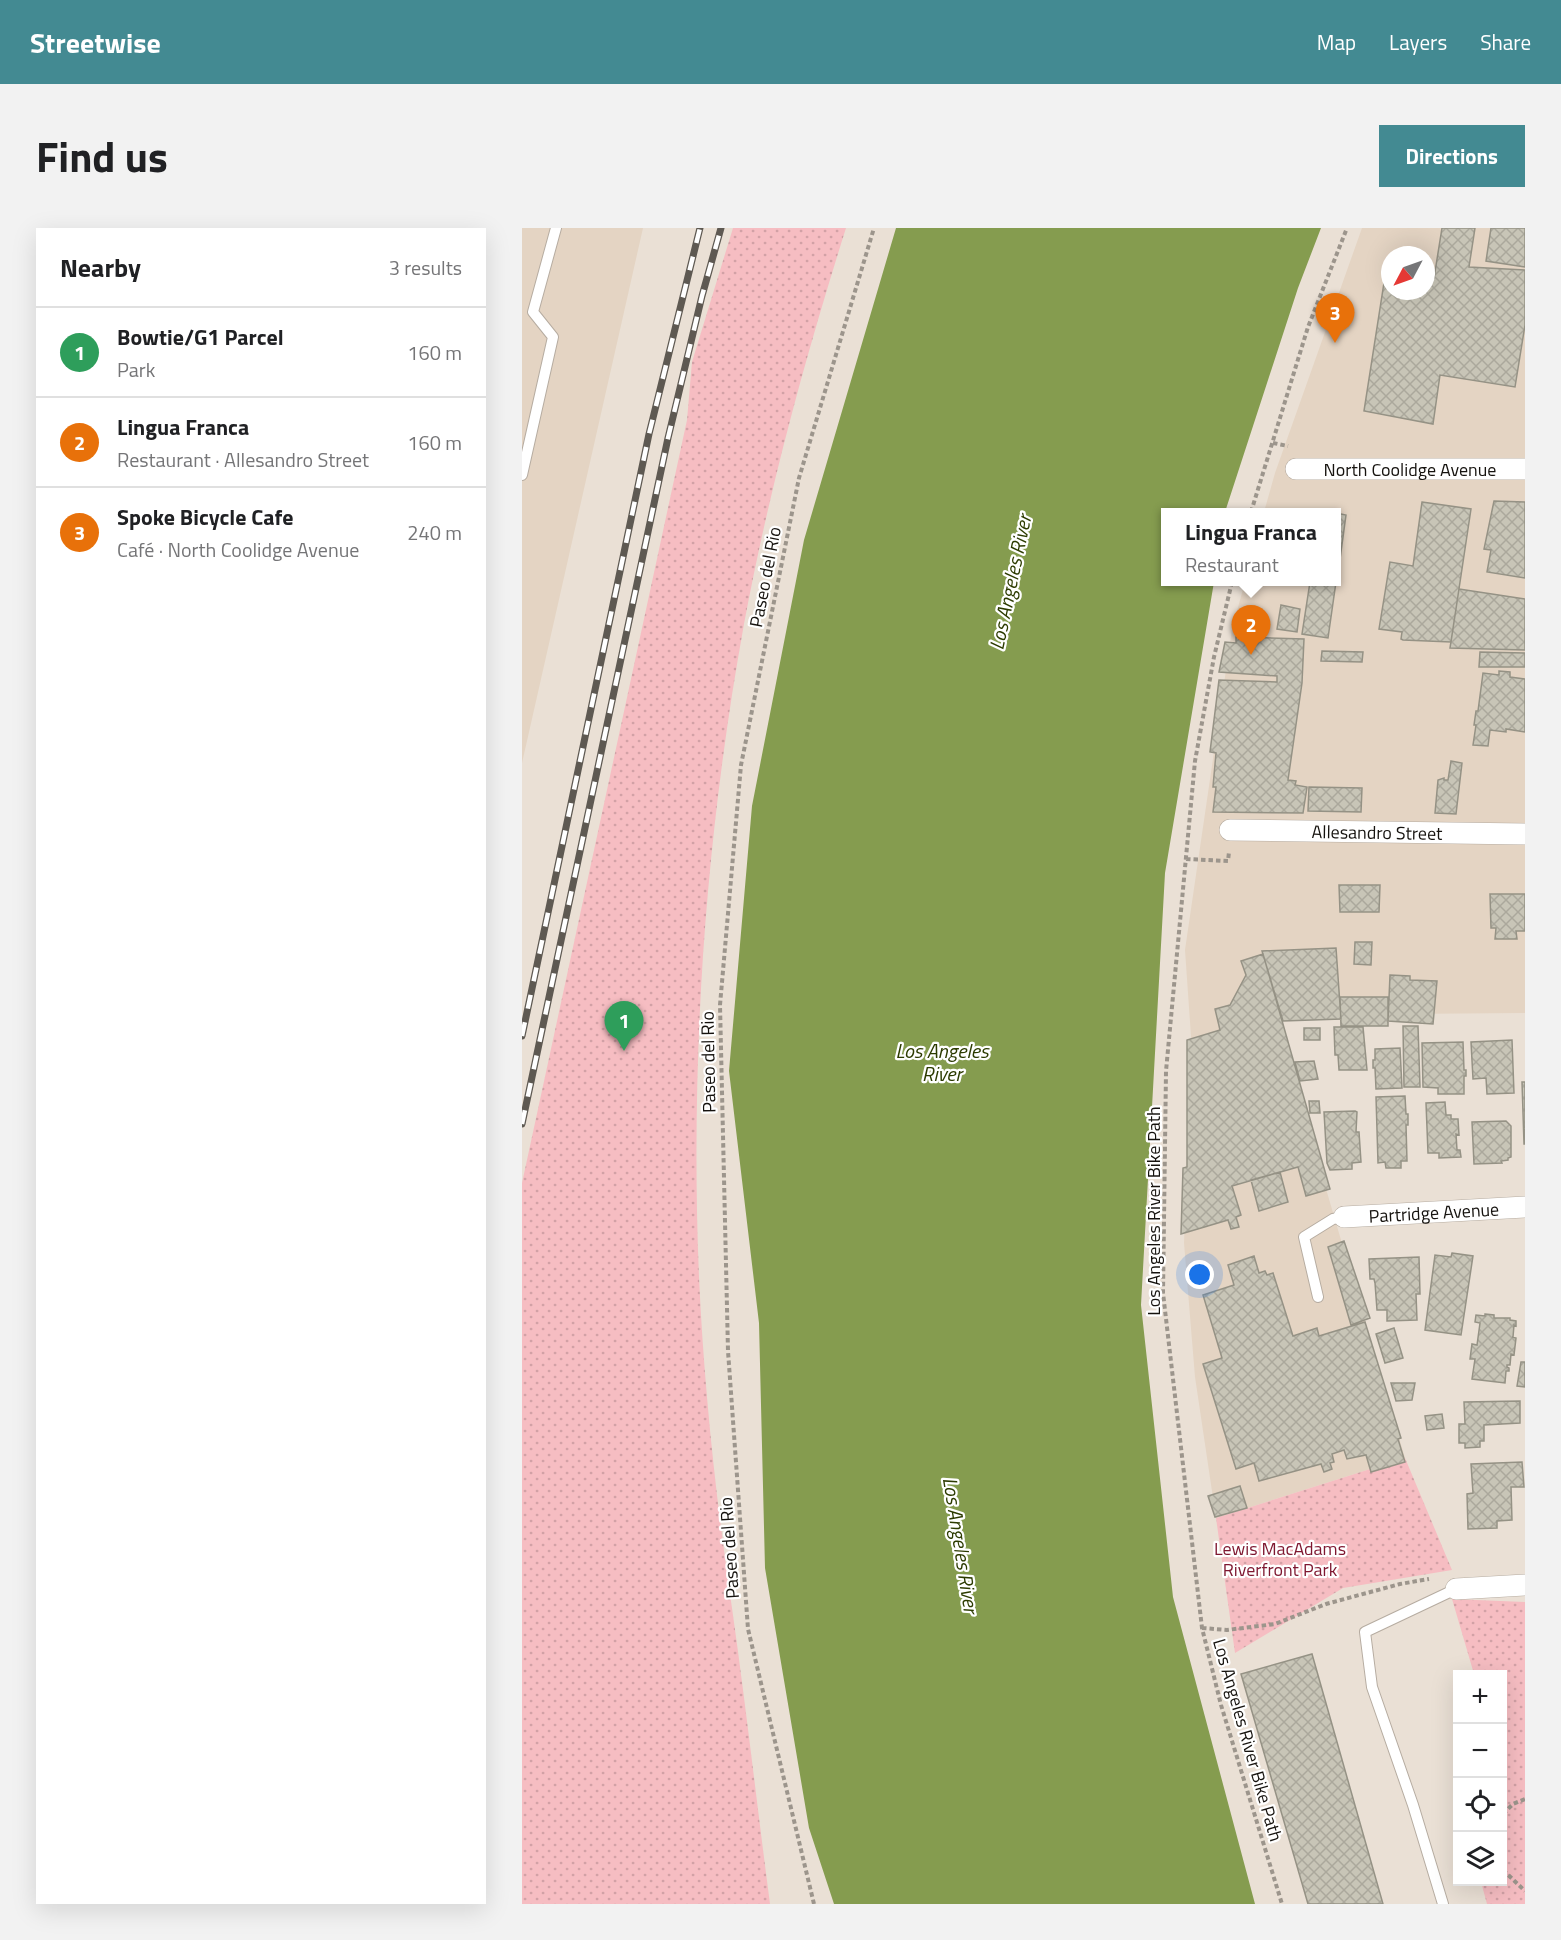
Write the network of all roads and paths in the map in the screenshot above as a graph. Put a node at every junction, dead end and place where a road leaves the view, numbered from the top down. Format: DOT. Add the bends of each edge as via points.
graph roads {
  1 [pos="556,228"];
  2 [pos="874,228"];
  3 [pos="1347,228"];
  4 [pos="1296,469"];
  5 [pos="1525,469"];
  6 [pos="522,475"];
  7 [pos="1253,508"];
  8 [pos="1231,586"];
  9 [pos="1230,830"];
  10 [pos="1525,834"];
  11 [pos="1186,859"];
  12 [pos="1525,1207"];
  13 [pos="1344,1217"];
  14 [pos="1318,1297"];
  15 [pos="1525,1585"];
  16 [pos="1456,1588"];
  17 [pos="1202,1628"];
  18 [pos="1525,1799"];
  19 [pos="1507,1810"];
  20 [pos="1507,1874"];
  21 [pos="1525,1891"];
  22 [pos="814,1904"];
  23 [pos="1282,1904"];
  24 [pos="1443,1904"];
  1 -- 6 [label="lane" via="533,312 553,337"];
  2 -- 22 [label="path, Paseo del Rio" via="799,478 741,765 720,1005 728,1351 748,1629"];
  3 -- 7 [label="path" via="1308,327"];
  4 -- 5 [label="street, North Coolidge Avenue"];
  8 -- 11 [label="path, Los Angeles River Bike Path" via="1195,761"];
  9 -- 10 [label="street, Allesandro Street"];
  9 -- 11 [label="path" via="1228,861"];
  11 -- 17 [label="path, Los Angeles River Bike Path" via="1166,1071 1163,1293"];
  12 -- 13 [label="street, Partridge Avenue"];
  13 -- 14 [label="lane" via="1304,1237"];
  15 -- 16 [label="street"];
  16 -- 17 [label="path" via="1448,1577 1401,1584 1326,1604 1275,1624 1227,1630"];
  16 -- 24 [label="lane" via="1365,1632 1372,1687"];
  17 -- 23 [label="path, Los Angeles River Bike Path" via="1221,1705"];
  18 -- 19 [label="path"];
  20 -- 21 [label="path"];
}
